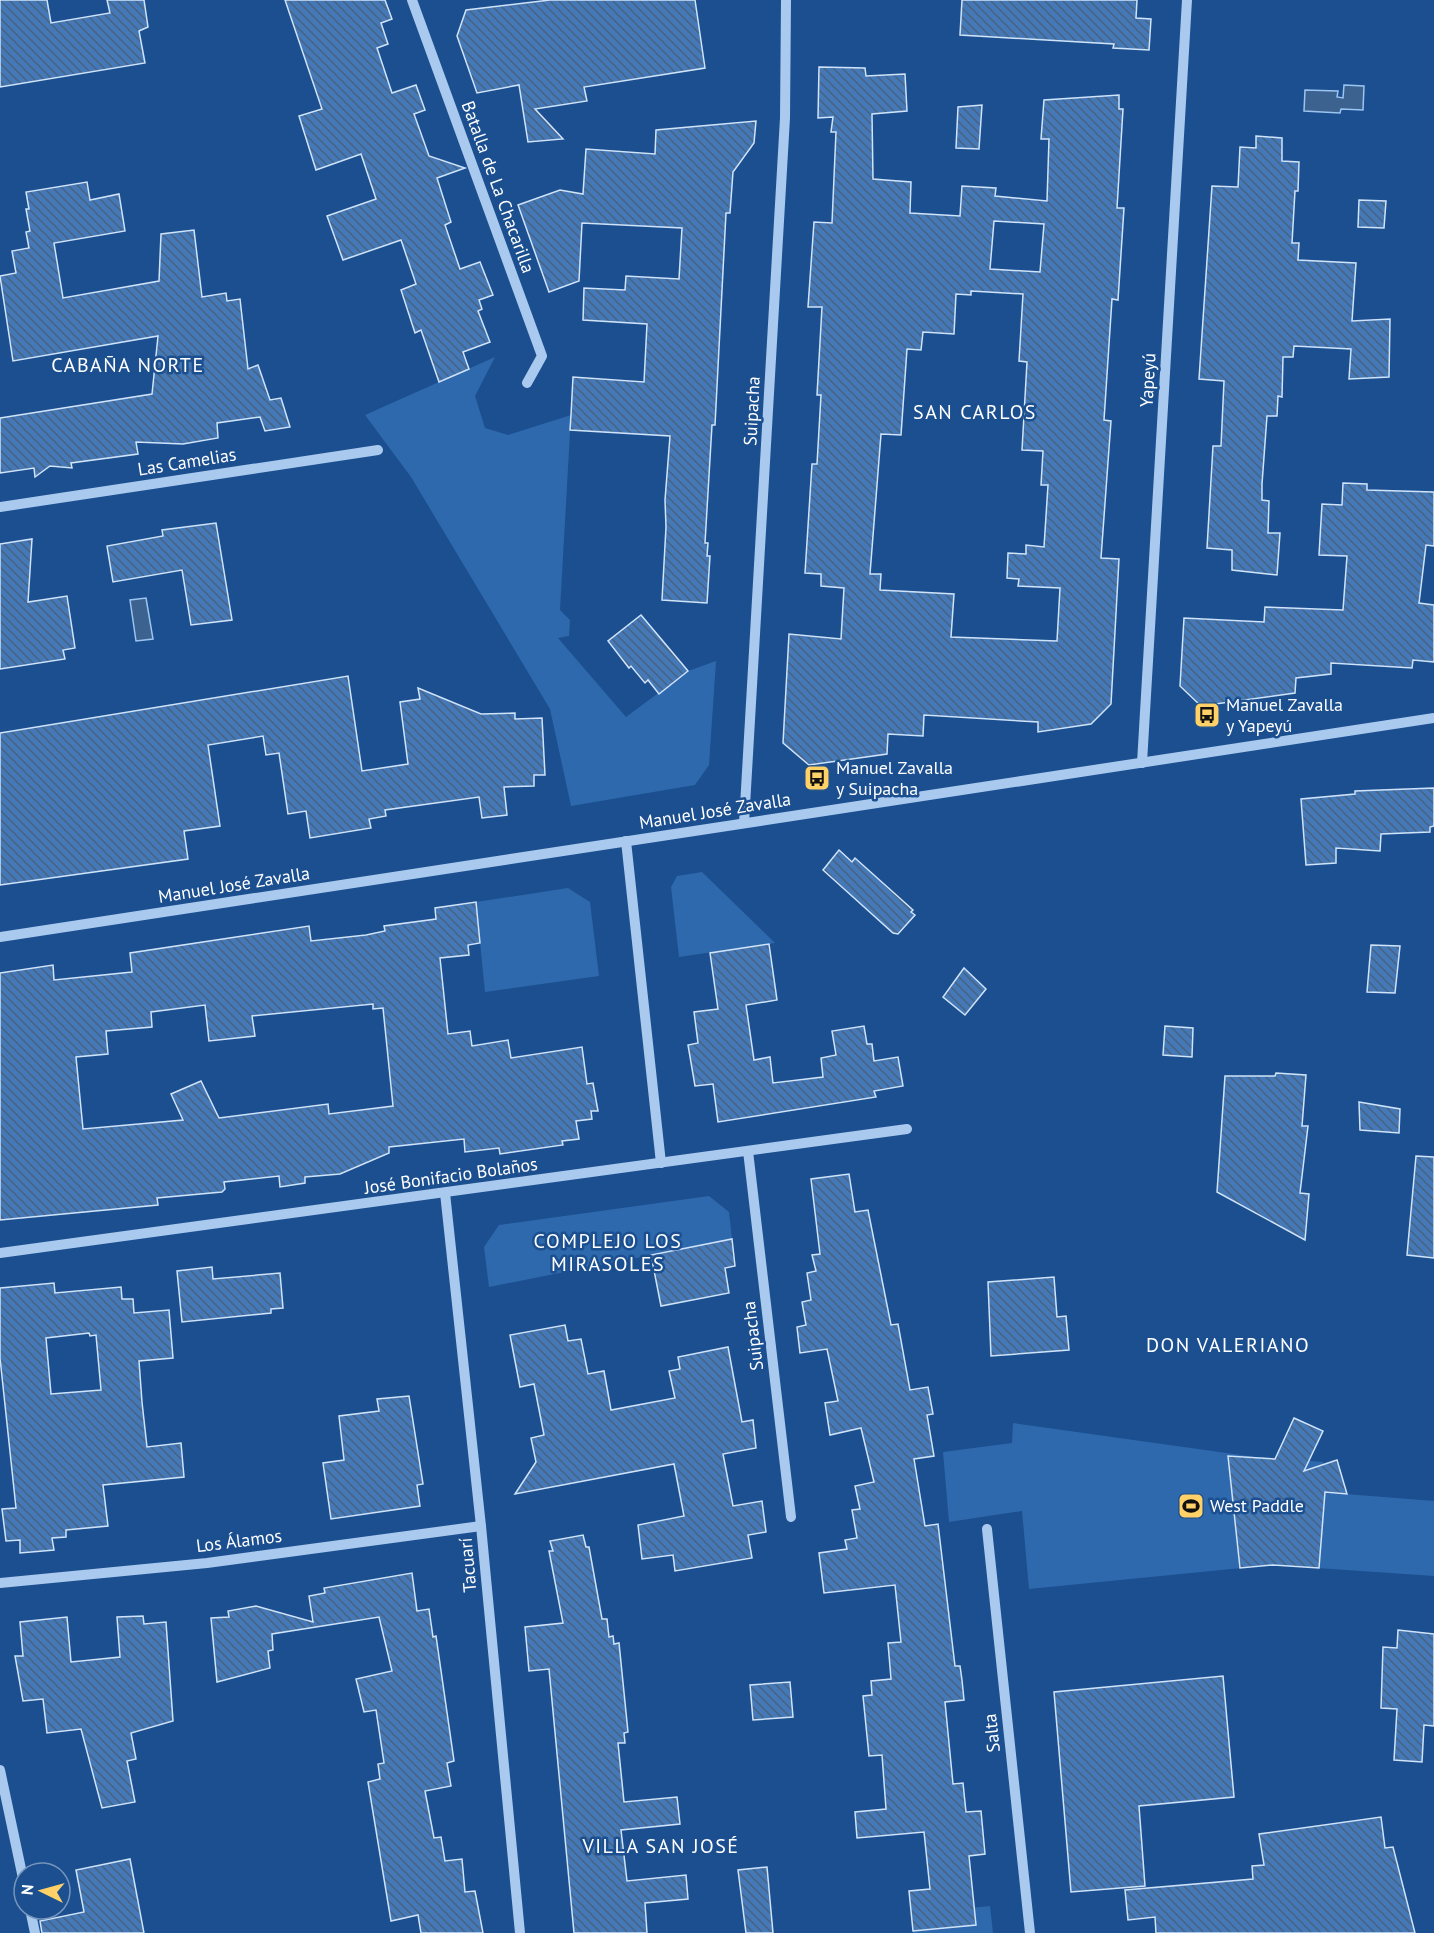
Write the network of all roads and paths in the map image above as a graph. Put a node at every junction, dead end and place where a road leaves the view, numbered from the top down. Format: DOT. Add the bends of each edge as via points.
graph roads {
  1 [pos="412,0"];
  2 [pos="786,0"];
  3 [pos="1187,0"];
  4 [pos="527,383"];
  5 [pos="378,450"];
  6 [pos="0,507"];
  7 [pos="1434,718"];
  8 [pos="1142,763"];
  9 [pos="744,824"];
  10 [pos="626,842"];
  11 [pos="0,937"];
  12 [pos="907,1129"];
  13 [pos="748,1151"];
  14 [pos="661,1163"];
  15 [pos="445,1193"];
  16 [pos="0,1253"];
  17 [pos="791,1517"];
  18 [pos="481,1526"];
  19 [pos="987,1529"];
  20 [pos="0,1583"];
  21 [pos="0,1770"];
  22 [pos="19,1861"];
  23 [pos="520,1933"];
  24 [pos="1030,1933"];
  1 -- 4 [label="street, Batalla de La Chacarilla" via="542,356"];
  2 -- 9 [label="street, Suipacha" via="785,130"];
  3 -- 8 [label="street, Yapeyú"];
  5 -- 6 [label="street, Las Camelias"];
  7 -- 8 [label="street, Manuel José Zavalla"];
  8 -- 9 [label="street, Manuel José Zavalla"];
  9 -- 10 [label="street, Manuel José Zavalla"];
  10 -- 11 [label="street, Manuel José Zavalla"];
  10 -- 14 [label="street"];
  12 -- 13 [label="street, José Bonifacio Bolaños"];
  13 -- 14 [label="street, José Bonifacio Bolaños"];
  13 -- 17 [label="street, Suipacha"];
  14 -- 15 [label="street, José Bonifacio Bolaños"];
  15 -- 16 [label="street, José Bonifacio Bolaños"];
  15 -- 18 [label="street, Tacuarí"];
  18 -- 20 [label="street, Los Álamos" via="207,1563"];
  18 -- 23 [label="street, Tacuarí"];
  19 -- 24 [label="street, Salta"];
  21 -- 22 [label="street"];
}
